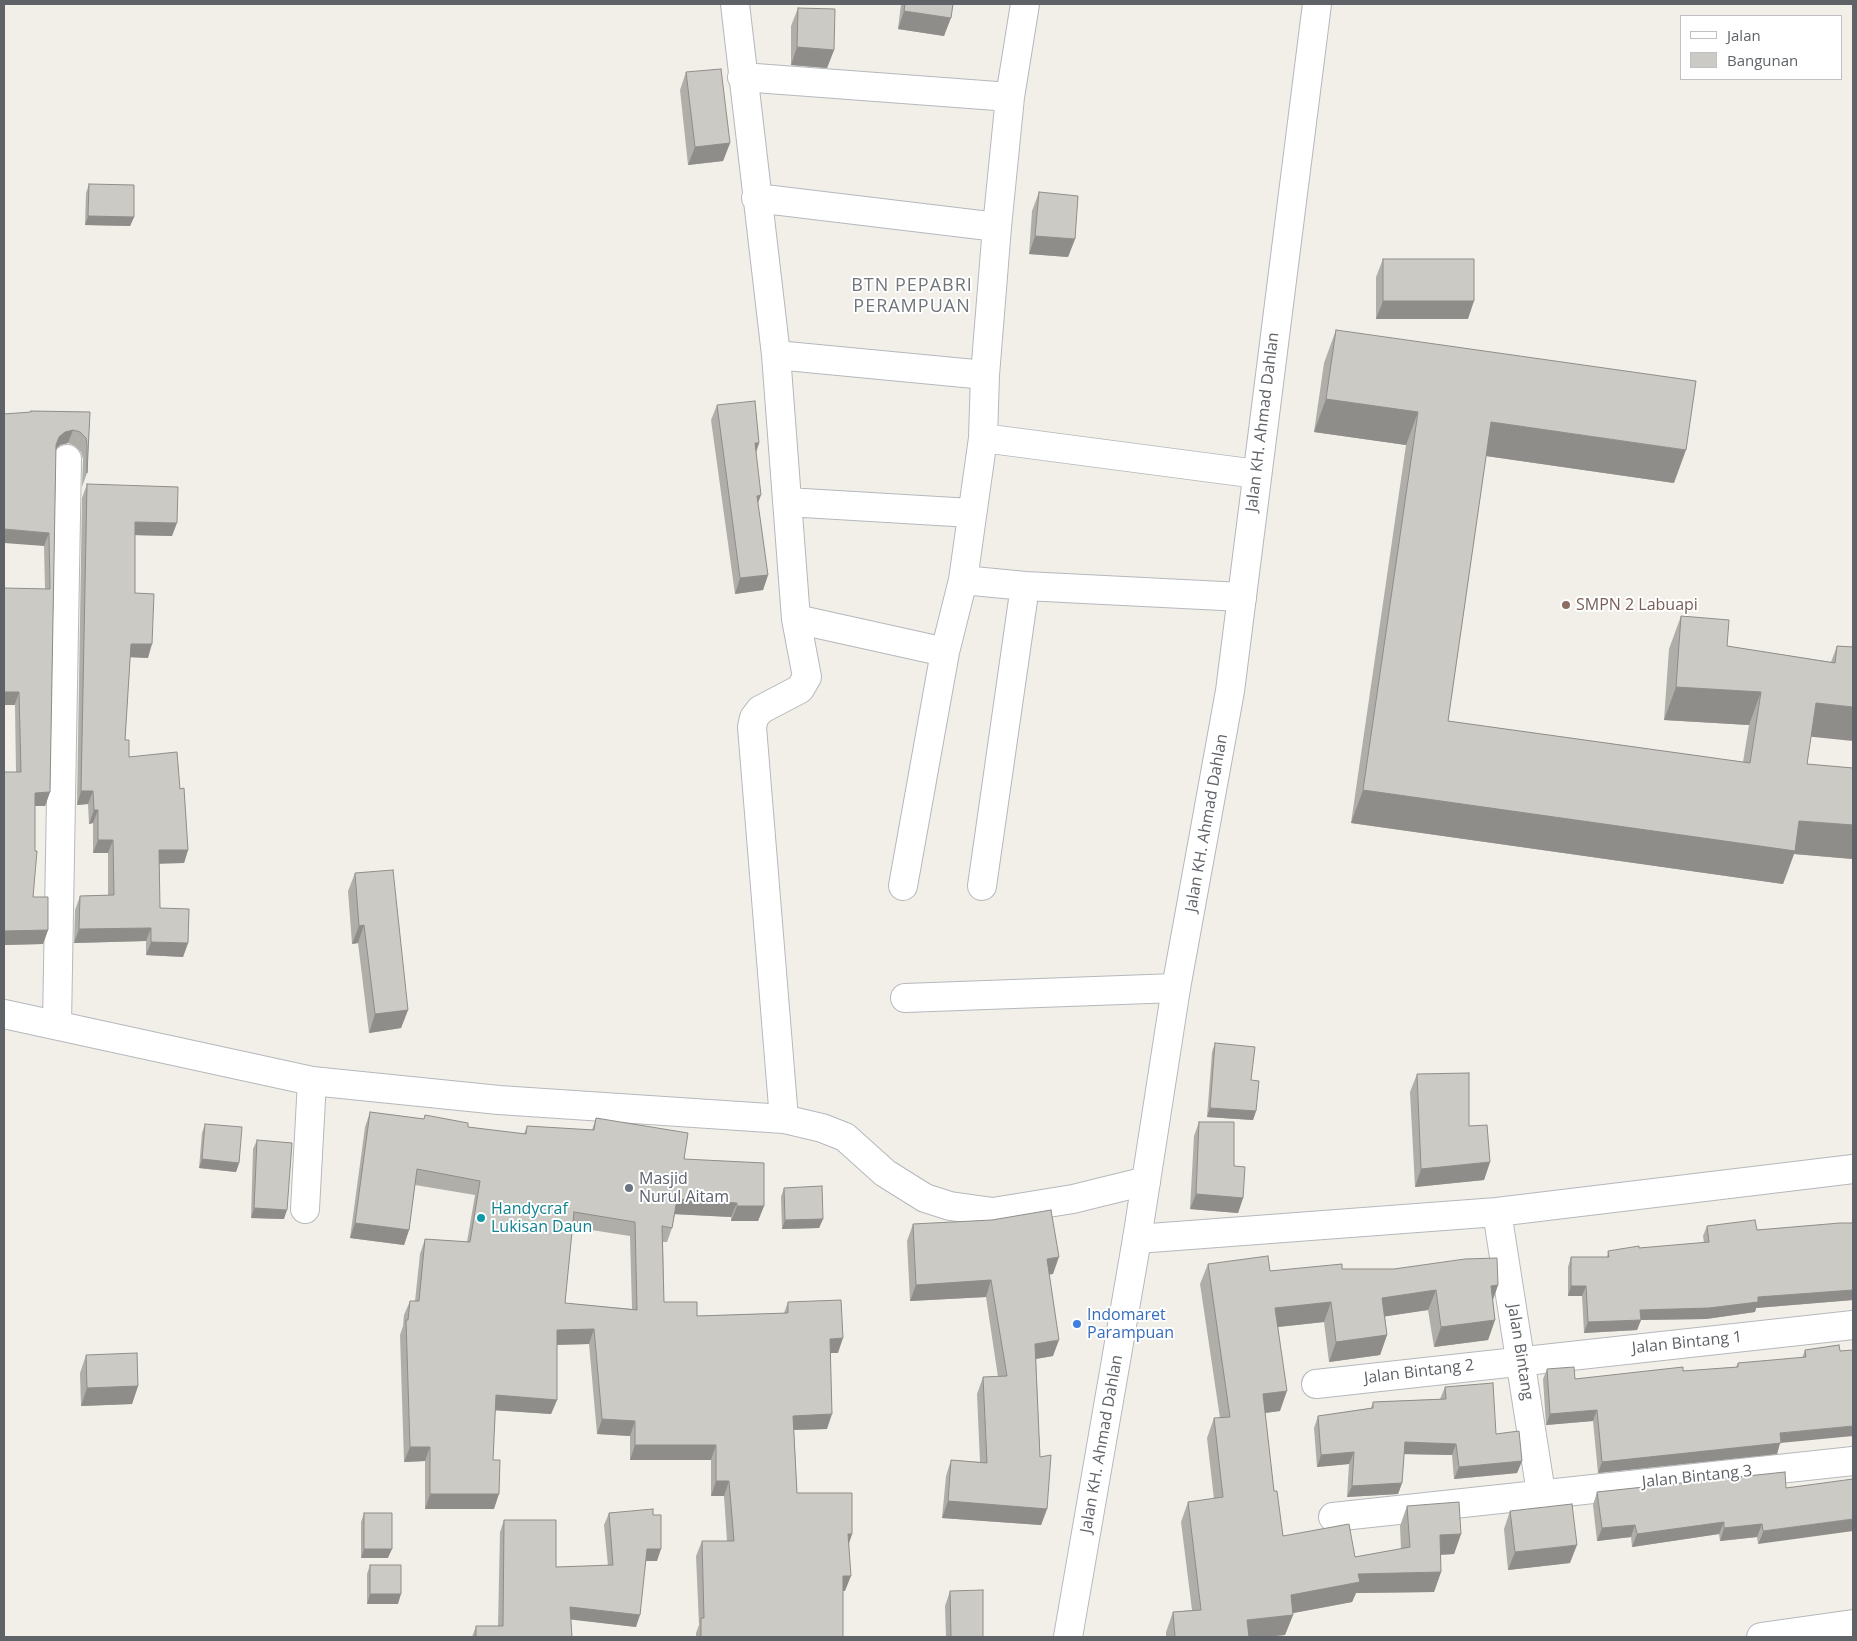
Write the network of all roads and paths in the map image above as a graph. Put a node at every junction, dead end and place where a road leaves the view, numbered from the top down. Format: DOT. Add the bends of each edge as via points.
graph roads {
  1 [pos="735,4"];
  2 [pos="1025,4"];
  3 [pos="1317,4"];
  4 [pos="742,76"];
  5 [pos="1010,97"];
  6 [pos="756,198"];
  7 [pos="998,226"];
  8 [pos="776,355"];
  9 [pos="985,375"];
  10 [pos="983,438"];
  11 [pos="67,459"];
  12 [pos="1257,474"];
  13 [pos="787,502"];
  14 [pos="972,513"];
  15 [pos="963,580"];
  16 [pos="1025,586"];
  17 [pos="1242,597"];
  18 [pos="796,618"];
  19 [pos="945,652"];
  20 [pos="903,886"];
  21 [pos="982,886"];
  22 [pos="1176,988"];
  23 [pos="905,998"];
  24 [pos="4,1014"];
  25 [pos="57,1024"];
  26 [pos="312,1080"];
  27 [pos="784,1119"];
  28 [pos="1853,1169"];
  29 [pos="1146,1181"];
  30 [pos="305,1209"];
  31 [pos="1497,1212"];
  32 [pos="1137,1240"];
  33 [pos="1853,1325"];
  34 [pos="1522,1360"];
  35 [pos="1316,1384"];
  36 [pos="1853,1461"];
  37 [pos="1541,1493"];
  38 [pos="1333,1517"];
  39 [pos="1853,1624"];
  40 [pos="1068,1637"];
  41 [pos="1761,1637"];
  1 -- 4 [label="street"];
  2 -- 5 [label="street"];
  3 -- 12 [label="street, Jalan KH. Ahmad Dahlan"];
  4 -- 5 [label="street"];
  4 -- 6 [label="street"];
  5 -- 7 [label="street"];
  6 -- 7 [label="street"];
  6 -- 8 [label="street"];
  7 -- 9 [label="street"];
  8 -- 9 [label="street"];
  8 -- 13 [label="street"];
  9 -- 10 [label="street"];
  10 -- 12 [label="street"];
  10 -- 14 [label="street"];
  11 -- 25 [label="street"];
  12 -- 17 [label="street, Jalan KH. Ahmad Dahlan"];
  13 -- 14 [label="street"];
  13 -- 18 [label="street"];
  14 -- 15 [label="street"];
  15 -- 16 [label="street"];
  15 -- 19 [label="street"];
  16 -- 17 [label="street"];
  16 -- 21 [label="street"];
  17 -- 22 [label="street, Jalan KH. Ahmad Dahlan" via="1230,691"];
  18 -- 19 [label="street"];
  18 -- 27 [label="street" via="807,677 805,683 760,710 752,727"];
  19 -- 20 [label="street"];
  22 -- 23 [label="street"];
  22 -- 29 [label="street, Jalan KH. Ahmad Dahlan"];
  24 -- 25 [label="street"];
  25 -- 26 [label="street"];
  26 -- 27 [label="street" via="499,1100"];
  26 -- 30 [label="street"];
  27 -- 29 [label="street" via="845,1137 885,1173 925,1198 950,1206 993,1212 1073,1199"];
  28 -- 31 [label="street"];
  29 -- 32 [label="street, Jalan KH. Ahmad Dahlan"];
  31 -- 32 [label="street"];
  31 -- 34 [label="street, Jalan Bintang"];
  32 -- 40 [label="street, Jalan KH. Ahmad Dahlan"];
  33 -- 34 [label="street, Jalan Bintang 1"];
  34 -- 35 [label="street, Jalan Bintang 2"];
  34 -- 37 [label="street, Jalan Bintang"];
  36 -- 37 [label="street, Jalan Bintang 3"];
  37 -- 38 [label="street, Jalan Bintang 3"];
  39 -- 41 [label="street"];
}
